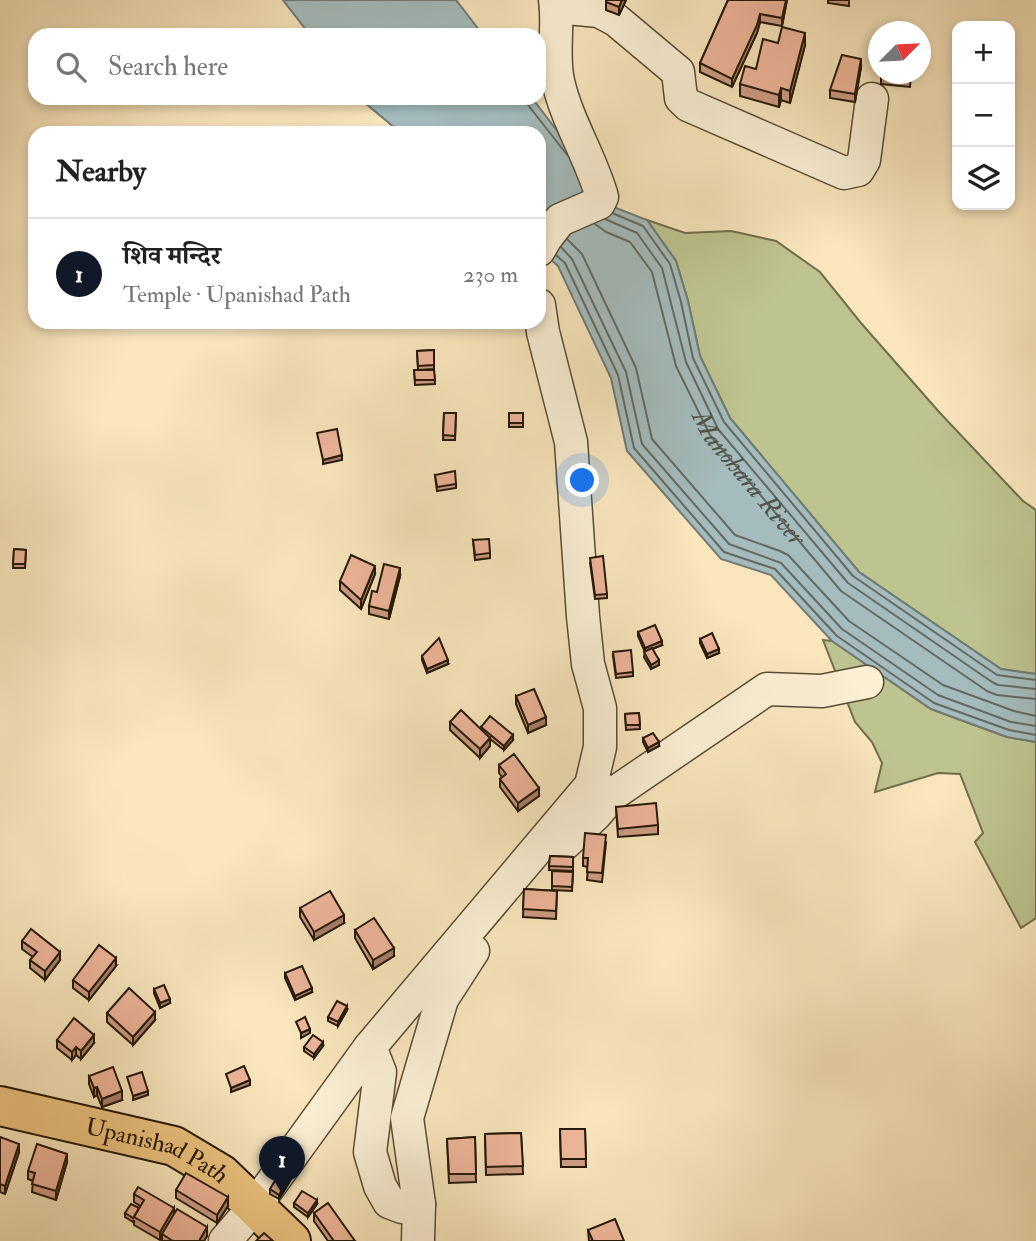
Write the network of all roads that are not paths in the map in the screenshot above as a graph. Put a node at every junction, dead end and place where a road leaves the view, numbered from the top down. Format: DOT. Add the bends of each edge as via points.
graph roads {
  1 [pos="556,4"];
  2 [pos="872,99"];
  3 [pos="546,238"];
  4 [pos="543,329"];
  5 [pos="867,682"];
  6 [pos="602,790"];
  7 [pos="370,1047"];
  8 [pos="0,1106"];
  9 [pos="419,1204"];
  10 [pos="254,1206"];
  11 [pos="225,1241"];
  12 [pos="291,1241"];
  13 [pos="418,1241"];
  1 -- 2 [label="street" via="599,11 616,20 678,72 681,98 688,105 844,173 858,170 864,160"];
  1 -- 3 [label="street" via="558,79 601,195 599,203 560,220"];
  4 -- 6 [label="street" via="571,442 588,664 600,708"];
  5 -- 6 [label="street" via="822,691 767,689"];
  6 -- 7 [label="street"];
  6 -- 9 [label="street" via="596,814 505,900 442,999 407,1118"];
  7 -- 9 [label="street" via="380,1072 370,1152 380,1186 389,1202 402,1207"];
  7 -- 10 [label="street"];
  8 -- 10 [label="main road, Upanishad Path" via="174,1146 221,1174"];
  9 -- 13 [label="street"];
  10 -- 11 [label="street"];
  10 -- 12 [label="main road, Upanishad Path"];
}
